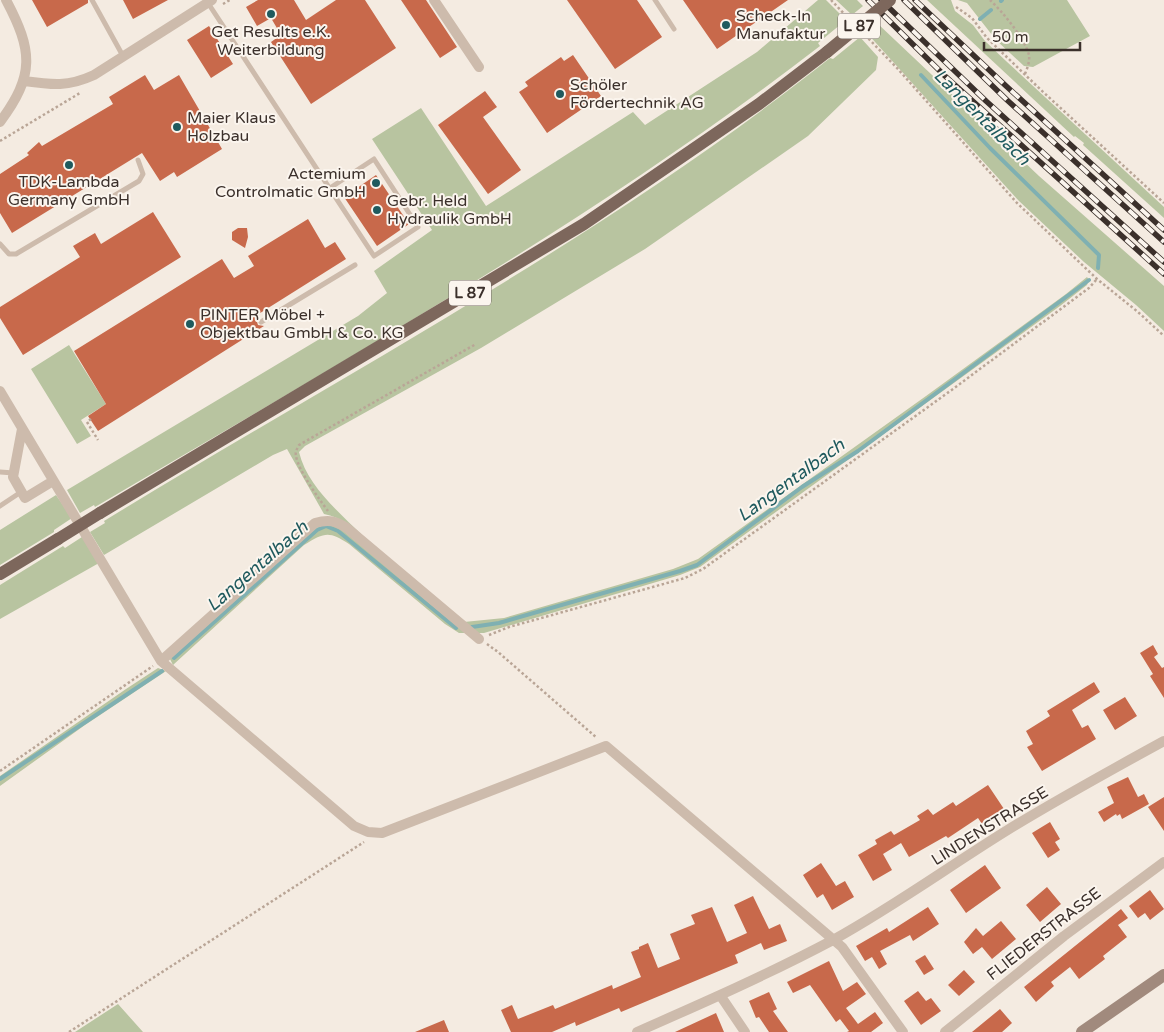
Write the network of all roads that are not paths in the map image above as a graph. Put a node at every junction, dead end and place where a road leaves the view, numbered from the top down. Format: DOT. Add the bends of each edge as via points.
graph roads {
  1 [pos="6,0"];
  2 [pos="92,0"];
  3 [pos="434,0"];
  4 [pos="655,0"];
  5 [pos="890,0"];
  6 [pos="210,1"];
  7 [pos="674,29"];
  8 [pos="123,56"];
  9 [pos="479,67"];
  10 [pos="24,81"];
  11 [pos="0,122"];
  12 [pos="138,160"];
  13 [pos="330,188"];
  14 [pos="0,244"];
  15 [pos="355,265"];
  16 [pos="261,322"];
  17 [pos="0,391"];
  18 [pos="22,429"];
  19 [pos="0,472"];
  20 [pos="14,473"];
  21 [pos="53,482"];
  22 [pos="22,492"];
  23 [pos="0,506"];
  24 [pos="0,574"];
  25 [pos="480,639"];
  26 [pos="161,661"];
  27 [pos="1164,740"];
  28 [pos="1164,862"];
  29 [pos="834,939"];
  30 [pos="1164,976"];
  31 [pos="720,995"];
  32 [pos="637,1032"];
  33 [pos="745,1032"];
  34 [pos="903,1032"];
  35 [pos="945,1032"];
  36 [pos="1082,1032"];
  1 -- 10 [label="street" via="25,43"];
  2 -- 8 [label="lane"];
  3 -- 9 [label="street"];
  4 -- 7 [label="lane"];
  5 -- 24 [label="main road, L 87, bridge" via="743,115 584,224"];
  6 -- 8 [label="street"];
  6 -- 13 [label="lane"];
  8 -- 10 [label="street" via="94,75 66,85"];
  10 -- 11 [label="street" via="17,99"];
  12 -- 14 [label="lane" via="143,174 131,186 16,254 9,254"];
  13 -- 13 [label="lane" via="374,159 418,227 374,256"];
  15 -- 16 [label="lane"];
  17 -- 18 [label="street"];
  18 -- 20 [label="street"];
  18 -- 21 [label="street"];
  19 -- 20 [label="lane"];
  20 -- 22 [label="street"];
  21 -- 22 [label="street" via="26,498"];
  21 -- 26 [label="street"];
  22 -- 23 [label="lane"];
  25 -- 26 [label="street" via="347,528 326,519 315,523"];
  26 -- 29 [label="street" via="354,826 370,832 382,833 606,746"];
  27 -- 29 [label="street, LINDENSTRASSE" via="1006,831"];
  28 -- 35 [label="street, FLIEDERSTRASSE" via="1064,936"];
  29 -- 31 [label="street, LINDENSTRASSE"];
  29 -- 34 [label="street"];
  30 -- 36 [label="street"];
  31 -- 32 [label="street, LINDENSTRASSE"];
  31 -- 33 [label="street"];
}
